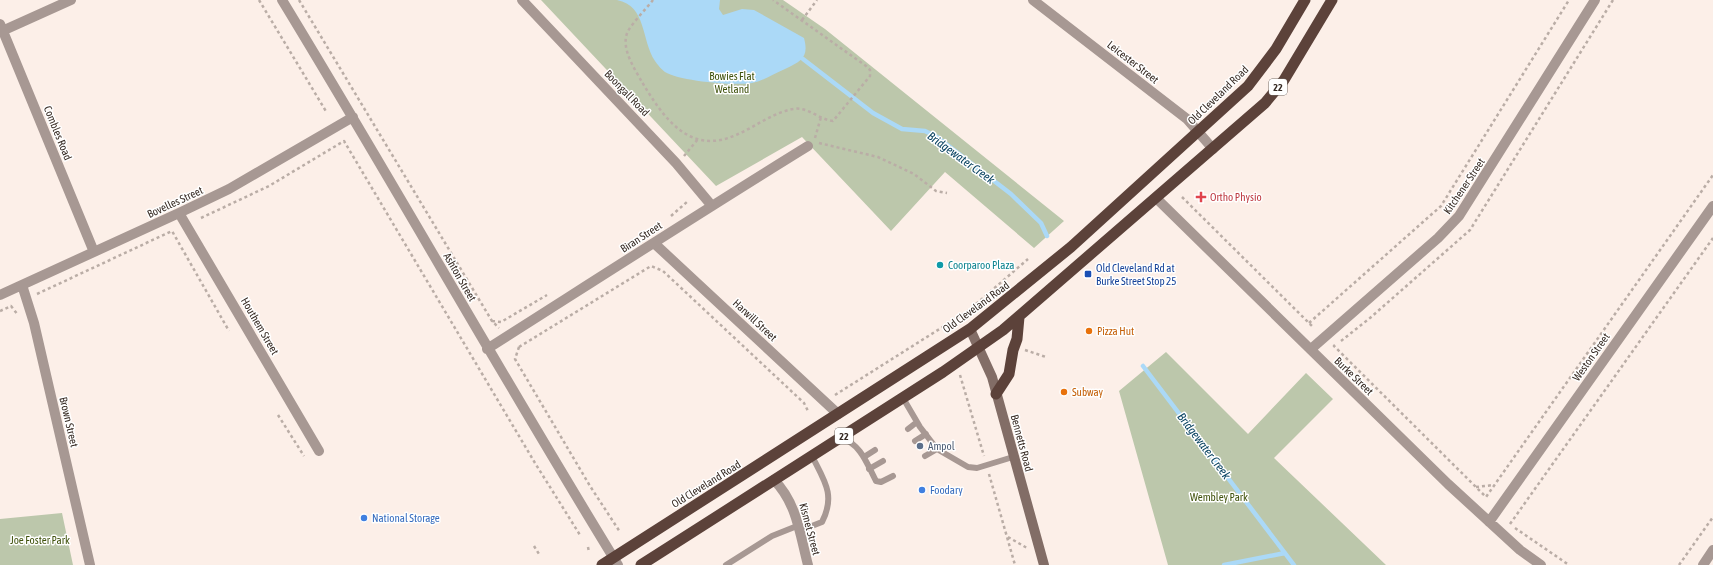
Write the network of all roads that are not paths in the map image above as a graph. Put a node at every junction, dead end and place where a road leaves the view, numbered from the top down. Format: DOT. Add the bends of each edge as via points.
graph roads {
  1 [pos="71,0"];
  2 [pos="282,0"];
  3 [pos="522,0"];
  4 [pos="1033,0"];
  5 [pos="1305,0"];
  6 [pos="1332,0"];
  7 [pos="1595,0"];
  8 [pos="1045,4"];
  9 [pos="1,29"];
  10 [pos="353,117"];
  11 [pos="1199,132"];
  12 [pos="808,146"];
  13 [pos="1213,149"];
  14 [pos="1156,198"];
  15 [pos="712,206"];
  16 [pos="1713,206"];
  17 [pos="179,213"];
  18 [pos="655,244"];
  19 [pos="94,252"];
  20 [pos="22,285"];
  21 [pos="0,296"];
  22 [pos="1019,317"];
  23 [pos="970,329"];
  24 [pos="980,347"];
  25 [pos="488,349"];
  26 [pos="1310,349"];
  27 [pos="996,394"];
  28 [pos="903,398"];
  29 [pos="838,414"];
  30 [pos="917,422"];
  31 [pos="908,429"];
  32 [pos="926,434"];
  33 [pos="840,438"];
  34 [pos="915,441"];
  35 [pos="937,449"];
  36 [pos="876,450"];
  37 [pos="319,451"];
  38 [pos="812,456"];
  39 [pos="925,456"];
  40 [pos="864,457"];
  41 [pos="1013,457"];
  42 [pos="883,461"];
  43 [pos="869,469"];
  44 [pos="893,476"];
  45 [pos="774,480"];
  46 [pos="1489,522"];
  47 [pos="798,528"];
  48 [pos="1713,550"];
  49 [pos="616,561"];
  50 [pos="90,565"];
  51 [pos="602,565"];
  52 [pos="641,565"];
  53 [pos="726,565"];
  54 [pos="808,565"];
  55 [pos="1044,565"];
  56 [pos="1541,565"];
  57 [pos="1703,565"];
  1 -- 9 [label="street"];
  2 -- 10 [label="street, Ashton Street"];
  3 -- 15 [label="street, Boongall Road" via="676,163"];
  4 -- 8 [label="street, Leicester Street"];
  5 -- 11 [label="highway, Old Cleveland Road / 22" via="1276,49 1255,78"];
  6 -- 13 [label="highway, 22" via="1275,93"];
  7 -- 26 [label="street, Kitchener Street" via="1459,216 1438,238"];
  8 -- 11 [label="street, Leicester Street" via="1187,119"];
  9 -- 19 [label="street, Combles Road"];
  10 -- 17 [label="street, Bovelles Street" via="229,189"];
  10 -- 25 [label="street, Ashton Street"];
  11 -- 13 [label="street, Leicester Street"];
  11 -- 23 [label="highway, Old Cleveland Road / 22" via="1071,247"];
  12 -- 15 [label="street, Biran Street"];
  13 -- 14 [label="highway, 22"];
  14 -- 22 [label="highway, 22"];
  14 -- 26 [label="street, Burke Street"];
  15 -- 18 [label="street, Biran Street"];
  16 -- 46 [label="street, Weston Street"];
  17 -- 19 [label="street, Bovelles Street"];
  17 -- 37 [label="street, Houthem Street"];
  18 -- 25 [label="street, Biran Street"];
  18 -- 29 [label="street, Harwill Street"];
  19 -- 20 [label="street, Bovelles Street"];
  20 -- 21 [label="street, Bovelles Street"];
  20 -- 50 [label="street, Brown Street" via="34,324"];
  22 -- 24 [label="highway, 22"];
  22 -- 27 [label="highway" via="1009,374"];
  23 -- 24 [label="main road, Bennetts Road"];
  23 -- 29 [label="highway, Old Cleveland Road / 22"];
  24 -- 27 [label="main road, Bennetts Road" via="992,376"];
  24 -- 28 [label="highway, 22"];
  25 -- 49 [label="street, Ashton Street"];
  26 -- 46 [label="street, Burke Street"];
  27 -- 41 [label="main road, Bennetts Road"];
  28 -- 30 [label="lane"];
  28 -- 33 [label="highway, 22"];
  29 -- 49 [label="highway, Old Cleveland Road / 22"];
  30 -- 31 [label="lane"];
  30 -- 32 [label="lane"];
  32 -- 34 [label="lane"];
  32 -- 35 [label="lane"];
  33 -- 38 [label="highway, 22"];
  33 -- 40 [label="lane" via="854,444"];
  35 -- 39 [label="lane"];
  35 -- 41 [label="lane" via="972,468"];
  36 -- 40 [label="lane"];
  38 -- 45 [label="highway, 22"];
  38 -- 47 [label="lane" via="828,488 826,514 822,522"];
  40 -- 43 [label="lane"];
  41 -- 55 [label="main road, Bennetts Road"];
  42 -- 43 [label="lane"];
  43 -- 44 [label="lane" via="876,481 881,482"];
  45 -- 47 [label="street, Kismet Street" via="789,498"];
  45 -- 52 [label="highway, 22"];
  46 -- 56 [label="street, Burke Street"];
  47 -- 53 [label="lane" via="772,536"];
  47 -- 54 [label="street, Kismet Street"];
  48 -- 57 [label="street"];
  49 -- 51 [label="highway, Old Cleveland Road / 22"];
}
